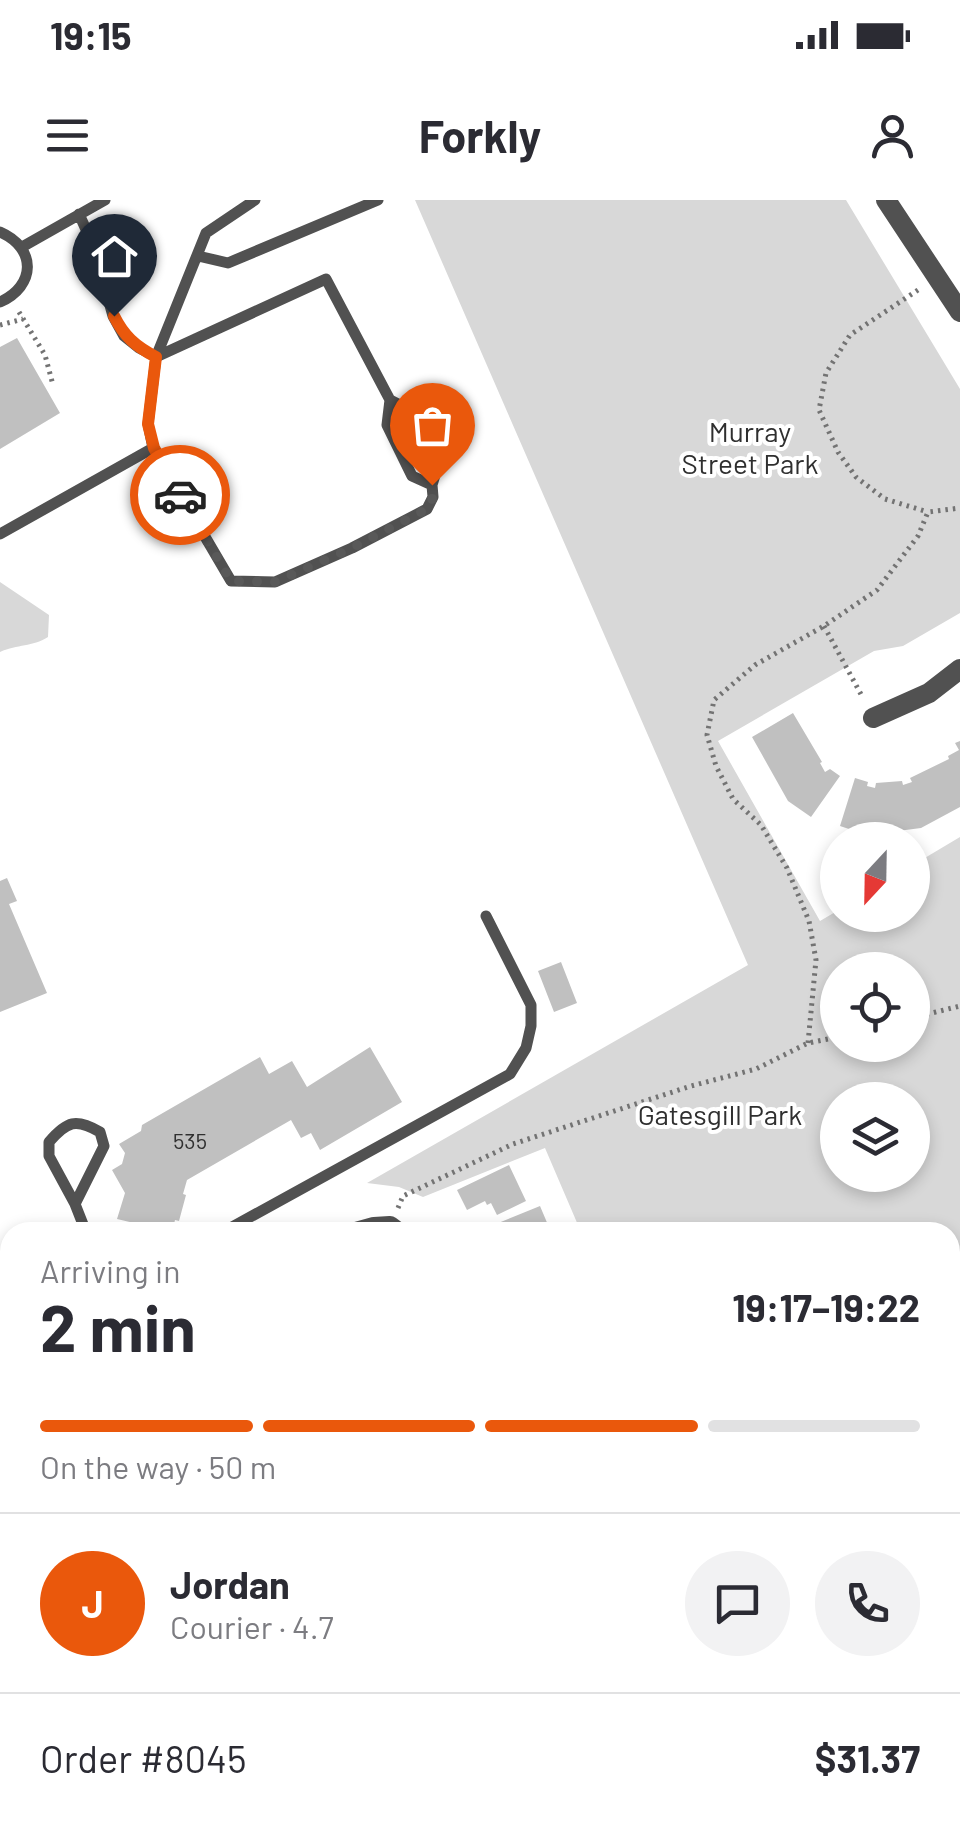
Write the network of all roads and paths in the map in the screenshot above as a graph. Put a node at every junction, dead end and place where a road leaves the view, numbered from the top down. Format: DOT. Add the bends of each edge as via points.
graph roads {
  1 [pos="105,200"];
  2 [pos="255,200"];
  3 [pos="378,200"];
  4 [pos="886,200"];
  5 [pos="80,214"];
  6 [pos="0,232"];
  7 [pos="22,247"];
  8 [pos="198,256"];
  9 [pos="938,278"];
  10 [pos="5,300"];
  11 [pos="960,312"];
  12 [pos="24,320"];
  13 [pos="0,325"];
  14 [pos="156,357"];
  15 [pos="53,385"];
  16 [pos="390,400"];
  17 [pos="154,448"];
  18 [pos="432,485"];
  19 [pos="960,508"];
  20 [pos="928,512"];
  21 [pos="0,534"];
  22 [pos="824,626"];
  23 [pos="960,669"];
  24 [pos="874,718"];
  25 [pos="486,916"];
  26 [pos="960,1006"];
  27 [pos="930,1014"];
  28 [pos="820,1041"];
  29 [pos="808,1043"];
  30 [pos="75,1204"];
  31 [pos="82,1222"];
  32 [pos="241,1222"];
  33 [pos="396,1222"];
  1 -- 5 [label="lane"];
  2 -- 8 [label="lane" via="206,232"];
  3 -- 8 [label="lane" via="228,263"];
  4 -- 9 [label="street"];
  5 -- 7 [label="lane"];
  5 -- 14 [label="lane" via="124,336"];
  6 -- 7 [label="lane"];
  7 -- 10 [label="lane" via="23,285"];
  8 -- 14 [label="lane"];
  9 -- 11 [label="street"];
  9 -- 20 [label="path" via="850,335 826,373 819,410 856,478 885,499"];
  10 -- 12 [label="path"];
  12 -- 13 [label="path"];
  12 -- 15 [label="path"];
  14 -- 16 [label="lane" via="326,279"];
  14 -- 17 [label="lane" via="148,424"];
  16 -- 18 [label="lane" via="387,426 412,476"];
  16 -- 18 [label="lane" via="418,414 440,462"];
  17 -- 18 [label="lane" via="231,581 275,582 352,548 427,509"];
  17 -- 21 [label="lane"];
  19 -- 20 [label="path"];
  20 -- 22 [label="path" via="877,590"];
  22 -- 24 [label="path"];
  22 -- 29 [label="path" via="755,665 714,700 706,734 733,799 761,824 810,920 816,960"];
  23 -- 24 [label="street" via="929,693"];
  25 -- 32 [label="lane" via="531,1006 526,1048 510,1074"];
  26 -- 27 [label="path"];
  28 -- 29 [label="path"];
  29 -- 33 [label="path" via="756,1069 513,1144 403,1196"];
  30 -- 30 [label="lane" via="49,1142 69,1124 84,1123 100,1132 104,1146"];
  30 -- 31 [label="lane"];
}
